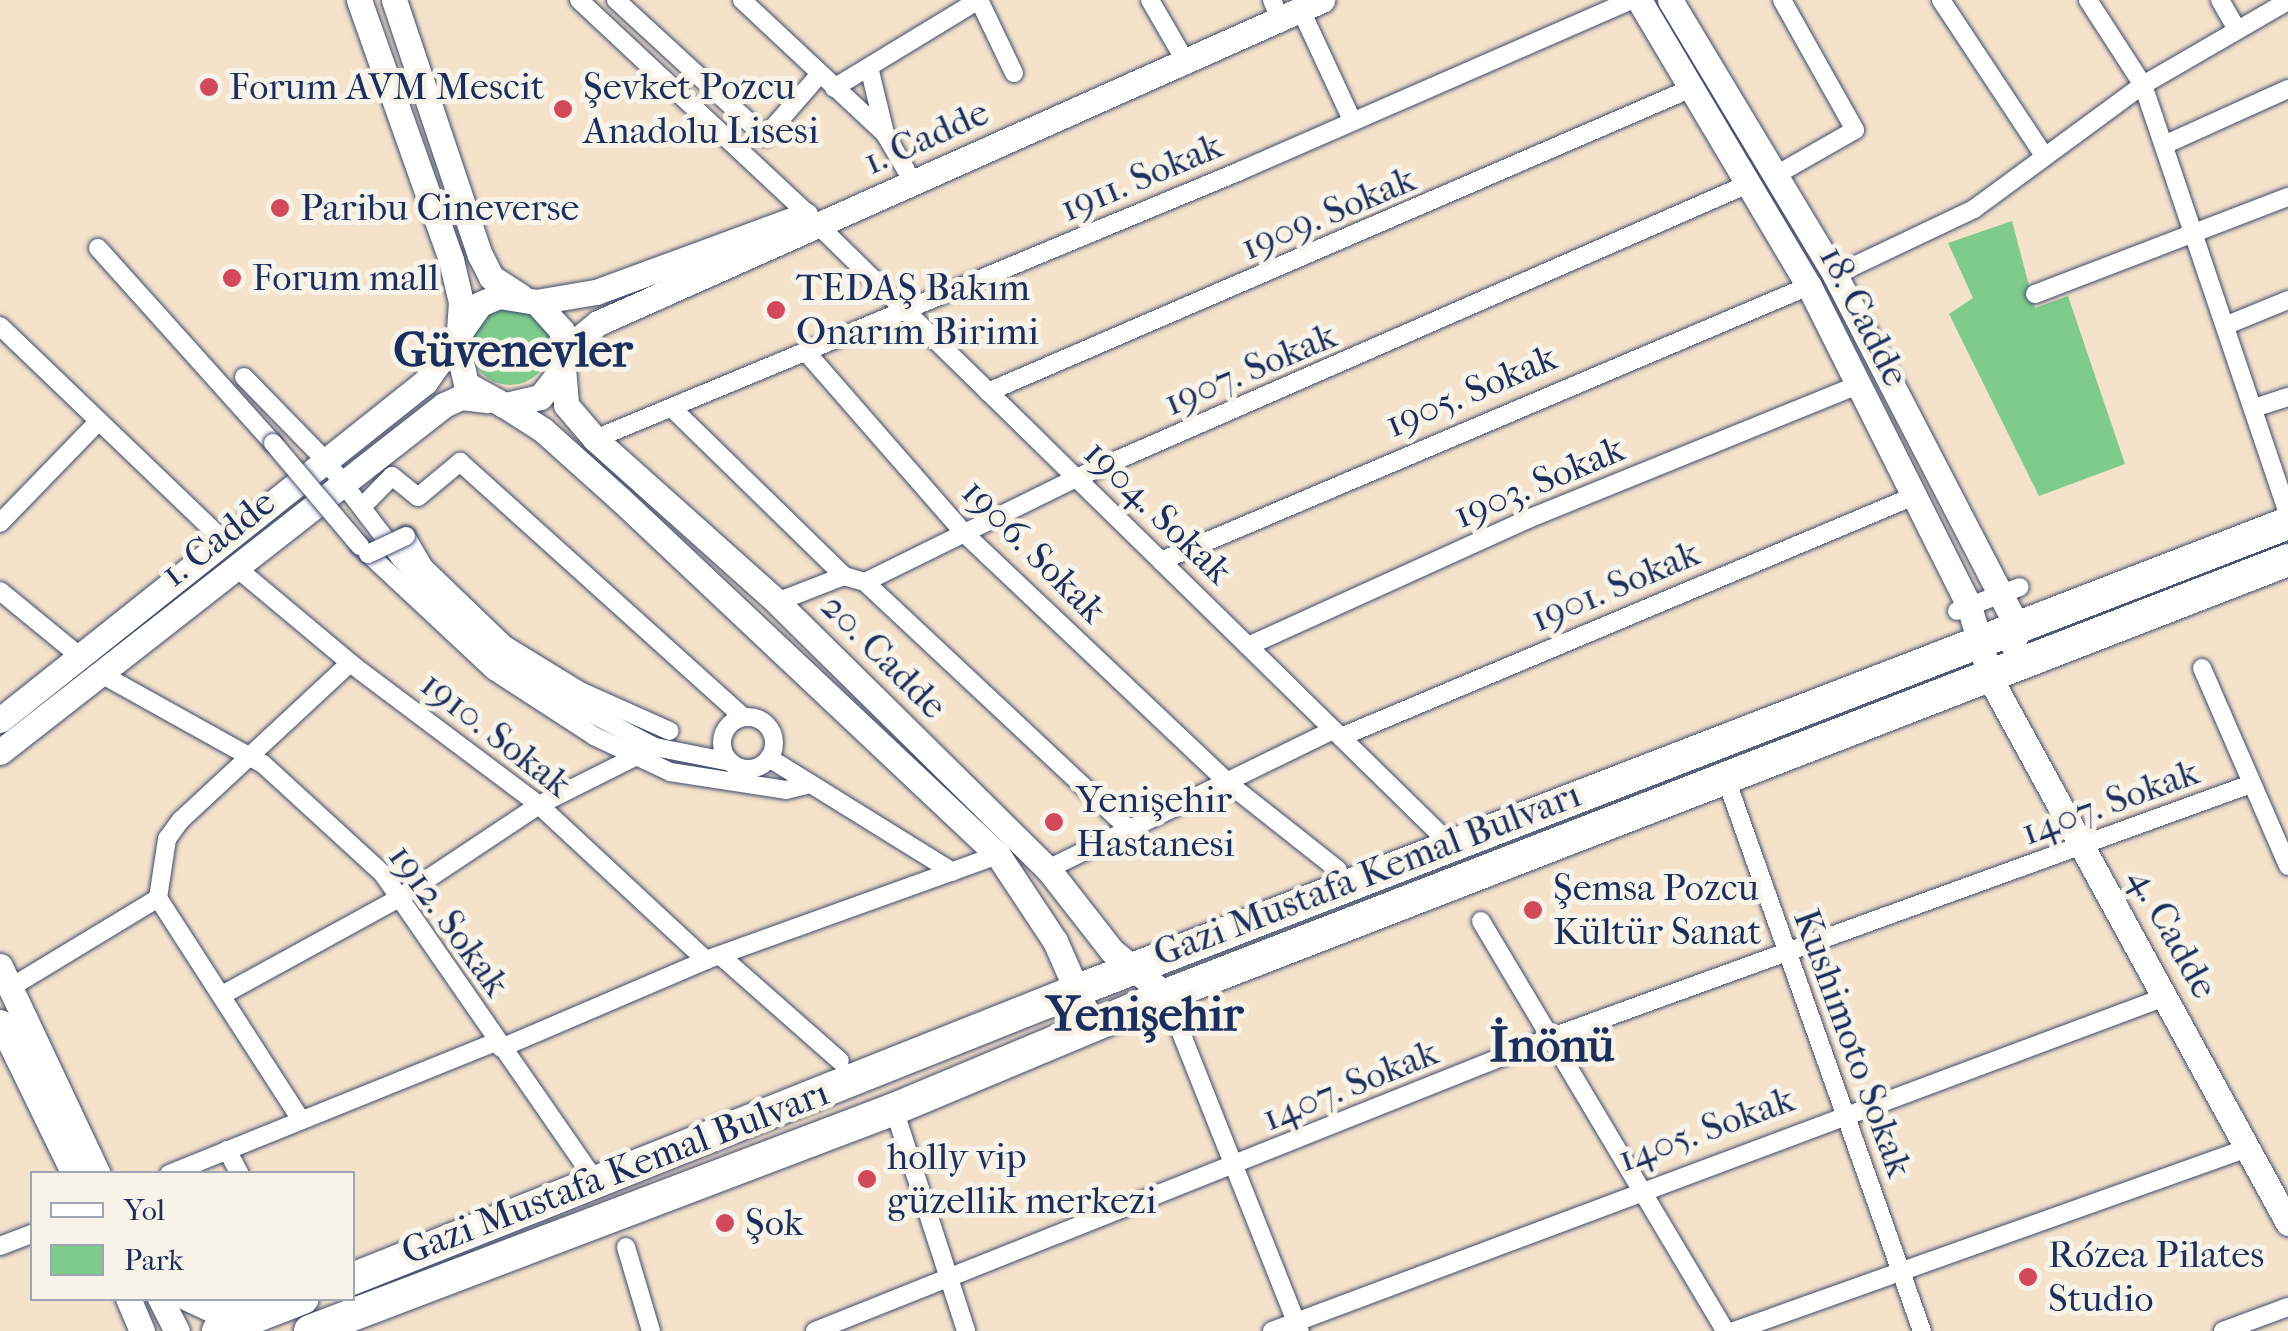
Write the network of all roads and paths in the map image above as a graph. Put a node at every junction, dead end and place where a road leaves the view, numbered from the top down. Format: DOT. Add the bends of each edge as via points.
graph roads {
  1 [pos="359,0"];
  2 [pos="394,0"];
  3 [pos="579,0"];
  4 [pos="616,0"];
  5 [pos="742,0"];
  6 [pos="1150,0"];
  7 [pos="1631,0"];
  8 [pos="1639,0"];
  9 [pos="1670,0"];
  10 [pos="1782,0"];
  11 [pos="1942,0"];
  12 [pos="2088,0"];
  13 [pos="2220,0"];
  14 [pos="1292,3"];
  15 [pos="950,8"];
  16 [pos="2286,8"];
  17 [pos="2236,28"];
  18 [pos="1179,50"];
  19 [pos="869,67"];
  20 [pos="1014,73"];
  21 [pos="820,74"];
  22 [pos="2142,85"];
  23 [pos="834,88"];
  24 [pos="1692,88"];
  25 [pos="2288,89"];
  26 [pos="1352,120"];
  27 [pos="886,134"];
  28 [pos="2164,145"];
  29 [pos="2046,157"];
  30 [pos="906,170"];
  31 [pos="1776,176"];
  32 [pos="1748,184"];
  33 [pos="2288,196"];
  34 [pos="813,220"];
  35 [pos="2196,235"];
  36 [pos="98,248"];
  37 [pos="1836,275"];
  38 [pos="1809,286"];
  39 [pos="2035,294"];
  40 [pos="528,299"];
  41 [pos="2288,300"];
  42 [pos="907,312"];
  43 [pos="2226,325"];
  44 [pos="0,326"];
  45 [pos="457,337"];
  46 [pos="807,352"];
  47 [pos="564,359"];
  48 [pos="244,377"];
  49 [pos="1858,385"];
  50 [pos="988,392"];
  51 [pos="2288,397"];
  52 [pos="495,402"];
  53 [pos="2254,408"];
  54 [pos="674,410"];
  55 [pos="99,421"];
  56 [pos="595,439"];
  57 [pos="326,461"];
  58 [pos="1076,478"];
  59 [pos="1914,496"];
  60 [pos="355,497"];
  61 [pos="2288,514"];
  62 [pos="0,523"];
  63 [pos="2288,523"];
  64 [pos="964,534"];
  65 [pos="225,542"];
  66 [pos="364,550"];
  67 [pos="2288,560"];
  68 [pos="1160,561"];
  69 [pos="238,568"];
  70 [pos="844,576"];
  71 [pos="865,582"];
  72 [pos="0,591"];
  73 [pos="2010,591"];
  74 [pos="776,602"];
  75 [pos="1963,609"];
  76 [pos="2019,630"];
  77 [pos="1984,642"];
  78 [pos="1248,646"];
  79 [pos="350,663"];
  80 [pos="93,667"];
  81 [pos="2202,668"];
  82 [pos="1991,680"];
  83 [pos="54,682"];
  84 [pos="0,708"];
  85 [pos="742,717"];
  86 [pos="0,720"];
  87 [pos="670,730"];
  88 [pos="1337,733"];
  89 [pos="655,747"];
  90 [pos="0,752"];
  91 [pos="637,756"];
  92 [pos="254,758"];
  93 [pos="769,758"];
  94 [pos="730,762"];
  95 [pos="1725,776"];
  96 [pos="1228,783"];
  97 [pos="810,784"];
  98 [pos="2251,784"];
  99 [pos="539,805"];
  100 [pos="1129,828"];
  101 [pos="1451,845"];
  102 [pos="2083,848"];
  103 [pos="998,855"];
  104 [pos="2288,866"];
  105 [pos="1048,868"];
  106 [pos="1338,870"];
  107 [pos="953,872"];
  108 [pos="158,898"];
  109 [pos="400,898"];
  110 [pos="1481,921"];
  111 [pos="1786,956"];
  112 [pos="714,958"];
  113 [pos="1132,971"];
  114 [pos="4,978"];
  115 [pos="1078,990"];
  116 [pos="224,994"];
  117 [pos="1166,995"];
  118 [pos="2166,997"];
  119 [pos="0,1022"];
  120 [pos="1092,1025"];
  121 [pos="1552,1038"];
  122 [pos="498,1045"];
  123 [pos="840,1061"];
  124 [pos="894,1110"];
  125 [pos="1844,1113"];
  126 [pos="301,1120"];
  127 [pos="2248,1148"];
  128 [pos="228,1150"];
  129 [pos="1233,1166"];
  130 [pos="73,1171"];
  131 [pos="97,1171"];
  132 [pos="176,1171"];
  133 [pos="238,1171"];
  134 [pos="598,1184"];
  135 [pos="2279,1184"];
  136 [pos="1643,1187"];
  137 [pos="2288,1223"];
  138 [pos="30,1235"];
  139 [pos="0,1246"];
  140 [pos="626,1247"];
  141 [pos="1900,1270"];
  142 [pos="355,1278"];
  143 [pos="951,1281"];
  144 [pos="125,1301"];
  145 [pos="127,1301"];
  146 [pos="162,1301"];
  147 [pos="194,1301"];
  148 [pos="292,1303"];
  149 [pos="2288,1307"];
  150 [pos="1298,1326"];
  151 [pos="121,1331"];
  152 [pos="142,1331"];
  153 [pos="177,1331"];
  154 [pos="218,1331"];
  155 [pos="310,1331"];
  156 [pos="651,1331"];
  157 [pos="815,1331"];
  158 [pos="966,1331"];
  159 [pos="1272,1331"];
  160 [pos="1724,1331"];
  161 [pos="1734,1331"];
  162 [pos="1922,1331"];
  163 [pos="2222,1331"];
  1 -- 45 [label="street" via="451,260 461,302"];
  2 -- 40 [label="street" via="480,255 491,277"];
  3 -- 34 [label="street, 1904. Sokak"];
  4 -- 21 [label="street" via="765,137"];
  5 -- 21 [label="street"];
  6 -- 18 [label="street"];
  7 -- 26 [label="street, 1911. Sokak"];
  8 -- 24 [label="street, 18. Cadde"];
  9 -- 31 [label="street, 18. Cadde"];
  10 -- 31 [label="street" via="1854,130"];
  11 -- 29 [label="street"];
  12 -- 22 [label="street"];
  13 -- 17 [label="street"];
  14 -- 18 [label="street, 1. Cadde"];
  14 -- 26 [label="street"];
  14 -- 34 [label="street, 1. Cadde"];
  15 -- 19 [label="street"];
  15 -- 20 [label="street" via="979,0"];
  16 -- 17 [label="street"];
  17 -- 22 [label="street"];
  18 -- 30 [label="street, 1. Cadde"];
  19 -- 23 [label="street"];
  19 -- 27 [label="street"];
  21 -- 23 [label="street"];
  22 -- 28 [label="street"];
  22 -- 29 [label="street"];
  23 -- 27 [label="street"];
  24 -- 32 [label="street, 18. Cadde"];
  24 -- 50 [label="street, 1909. Sokak"];
  25 -- 28 [label="street"];
  26 -- 42 [label="street, 1911. Sokak"];
  27 -- 30 [label="street"];
  28 -- 35 [label="street"];
  29 -- 37 [label="street" via="1974,209"];
  30 -- 34 [label="street, 1. Cadde"];
  31 -- 37 [label="street, 18. Cadde"];
  32 -- 38 [label="street, 18. Cadde"];
  32 -- 58 [label="street, 1907. Sokak"];
  33 -- 35 [label="street"];
  34 -- 40 [label="street, 1. Cadde" via="596,292"];
  34 -- 42 [label="street, 1904. Sokak"];
  34 -- 47 [label="street, 1. Cadde" via="598,323"];
  35 -- 39 [label="street"];
  35 -- 43 [label="street"];
  36 -- 66 [label="street, bridge"];
  37 -- 73 [label="street, 18. Cadde"];
  38 -- 49 [label="street, 18. Cadde"];
  38 -- 68 [label="street, 1905. Sokak"];
  40 -- 45 [label="street" via="480,304"];
  40 -- 47 [label="street" via="552,315"];
  41 -- 43 [label="street"];
  42 -- 46 [label="street, 1911. Sokak"];
  42 -- 50 [label="street, 1904. Sokak"];
  43 -- 53 [label="street"];
  44 -- 55 [label="street"];
  45 -- 52 [label="street" via="458,368"];
  45 -- 57 [label="street, 1. Cadde" via="426,382"];
  46 -- 54 [label="street, 1911. Sokak"];
  46 -- 64 [label="street, 1906. Sokak"];
  47 -- 52 [label="street" via="540,397"];
  47 -- 56 [label="street, 20. Cadde" via="566,405"];
  48 -- 57 [label="street"];
  49 -- 59 [label="street, 18. Cadde"];
  49 -- 78 [label="street, 1903. Sokak" via="1528,519"];
  50 -- 58 [label="street, 1904. Sokak"];
  51 -- 53 [label="street"];
  52 -- 60 [label="street, 1. Cadde" via="461,397 444,405"];
  52 -- 103 [label="street, 20. Cadde" via="543,430 620,499"];
  53 -- 61 [label="street"];
  54 -- 56 [label="street, 1911. Sokak"];
  54 -- 70 [label="street"];
  55 -- 62 [label="street"];
  55 -- 65 [label="street"];
  56 -- 74 [label="street, 20. Cadde"];
  57 -- 60 [label="street"];
  57 -- 65 [label="street, 1. Cadde"];
  58 -- 64 [label="street, 1907. Sokak"];
  58 -- 68 [label="street, 1904. Sokak"];
  59 -- 75 [label="street, 18. Cadde"];
  59 -- 88 [label="street, 1901. Sokak"];
  60 -- 69 [label="street, 1. Cadde"];
  60 -- 85 [label="street" via="392,476 418,497 460,462"];
  60 -- 89 [label="street" via="422,584 482,645 534,683"];
  63 -- 76 [label="highway, Gazi Mustafa Kemal Bulvarı"];
  64 -- 71 [label="street, 1907. Sokak"];
  64 -- 96 [label="street, 1906. Sokak"];
  65 -- 80 [label="street, 1. Cadde"];
  66 -- 87 [label="street, bridge" via="406,536 424,567 505,645 580,691"];
  66 -- 91 [label="street" via="494,671"];
  67 -- 82 [label="highway, Gazi Mustafa Kemal Bulvarı"];
  68 -- 78 [label="street, 1904. Sokak"];
  69 -- 79 [label="street, 1910. Sokak"];
  69 -- 80 [label="street, 1. Cadde"];
  70 -- 71 [label="street"];
  70 -- 74 [label="street"];
  71 -- 100 [label="street"];
  72 -- 80 [label="street, 1912. Sokak"];
  73 -- 75 [label="street"];
  73 -- 76 [label="street, 18. Cadde"];
  74 -- 105 [label="street, 20. Cadde"];
  75 -- 77 [label="street, 18. Cadde"];
  76 -- 77 [label="highway, Gazi Mustafa Kemal Bulvarı"];
  76 -- 82 [label="street"];
  77 -- 82 [label="street, 18. Cadde"];
  77 -- 101 [label="highway, Gazi Mustafa Kemal Bulvarı"];
  78 -- 88 [label="street, 1904. Sokak"];
  79 -- 92 [label="street"];
  79 -- 99 [label="street, 1910. Sokak"];
  80 -- 83 [label="street, 1. Cadde"];
  80 -- 90 [label="street, 1. Cadde"];
  80 -- 92 [label="street, 1912. Sokak"];
  81 -- 98 [label="street"];
  82 -- 95 [label="highway, Gazi Mustafa Kemal Bulvarı"];
  82 -- 102 [label="street, 4. Cadde"];
  83 -- 84 [label="street"];
  83 -- 86 [label="street, 1. Cadde"];
  85 -- 93 [label="street" via="760,720 772,732"];
  85 -- 94 [label="street" via="713,740"];
  88 -- 96 [label="street, 1901. Sokak"];
  88 -- 101 [label="street, 1904. Sokak"];
  89 -- 91 [label="street"];
  89 -- 94 [label="street"];
  91 -- 97 [label="street" via="670,772 786,790"];
  91 -- 99 [label="street"];
  92 -- 108 [label="street" via="167,839"];
  92 -- 109 [label="street, 1912. Sokak" via="326,818"];
  93 -- 94 [label="street" via="746,768"];
  93 -- 97 [label="street"];
  95 -- 111 [label="street, Kushimoto Sokak"];
  95 -- 117 [label="highway, Gazi Mustafa Kemal Bulvarı"];
  96 -- 100 [label="street, 1901. Sokak"];
  96 -- 106 [label="street, 1906. Sokak"];
  97 -- 107 [label="street"];
  98 -- 102 [label="street, 1407. Sokak"];
  98 -- 104 [label="street"];
  99 -- 109 [label="street"];
  99 -- 112 [label="street, 1910. Sokak"];
  100 -- 105 [label="street, 1901. Sokak"];
  101 -- 113 [label="highway, Gazi Mustafa Kemal Bulvarı"];
  102 -- 111 [label="street, 1407. Sokak"];
  102 -- 118 [label="street, 4. Cadde"];
  103 -- 107 [label="street"];
  103 -- 115 [label="street, 20. Cadde" via="1055,941"];
  105 -- 113 [label="street, 20. Cadde"];
  107 -- 112 [label="street"];
  108 -- 114 [label="street"];
  108 -- 116 [label="street"];
  109 -- 116 [label="street"];
  109 -- 122 [label="street, 1912. Sokak"];
  110 -- 121 [label="street"];
  111 -- 121 [label="street, 1407. Sokak"];
  111 -- 125 [label="street, Kushimoto Sokak"];
  112 -- 122 [label="street"];
  112 -- 123 [label="street, 1910. Sokak"];
  113 -- 115 [label="highway, Gazi Mustafa Kemal Bulvarı"];
  113 -- 117 [label="street, 20. Cadde"];
  114 -- 131 [label="street"];
  115 -- 120 [label="street, 20. Cadde"];
  115 -- 134 [label="highway, Gazi Mustafa Kemal Bulvarı"];
  116 -- 126 [label="street"];
  117 -- 120 [label="highway, Gazi Mustafa Kemal Bulvarı"];
  117 -- 129 [label="street"];
  118 -- 125 [label="street, 1405. Sokak"];
  118 -- 127 [label="street, 4. Cadde"];
  119 -- 130 [label="street"];
  120 -- 124 [label="highway, Gazi Mustafa Kemal Bulvarı"];
  121 -- 129 [label="street, 1407. Sokak"];
  121 -- 136 [label="street"];
  122 -- 126 [label="street"];
  122 -- 134 [label="street, 1912. Sokak"];
  124 -- 143 [label="street"];
  124 -- 155 [label="highway, Gazi Mustafa Kemal Bulvarı"];
  125 -- 136 [label="street, 1405. Sokak"];
  125 -- 141 [label="street, Kushimoto Sokak"];
  126 -- 128 [label="street"];
  127 -- 135 [label="street, 4. Cadde"];
  127 -- 141 [label="street"];
  128 -- 132 [label="street"];
  128 -- 133 [label="street"];
  129 -- 143 [label="street, 1407. Sokak"];
  129 -- 150 [label="street"];
  134 -- 142 [label="highway, Gazi Mustafa Kemal Bulvarı"];
  135 -- 137 [label="street, 4. Cadde"];
  136 -- 150 [label="street, 1405. Sokak"];
  136 -- 160 [label="street"];
  138 -- 139 [label="street"];
  140 -- 156 [label="street"];
  141 -- 161 [label="street"];
  141 -- 162 [label="street, Kushimoto Sokak"];
  143 -- 157 [label="street, 1407. Sokak"];
  143 -- 158 [label="street"];
  144 -- 151 [label="street"];
  145 -- 152 [label="street"];
  146 -- 153 [label="street"];
  147 -- 148 [label="street" via="211,1309"];
  148 -- 154 [label="highway"];
  149 -- 163 [label="street"];
  150 -- 159 [label="street, 1405. Sokak"];
}
